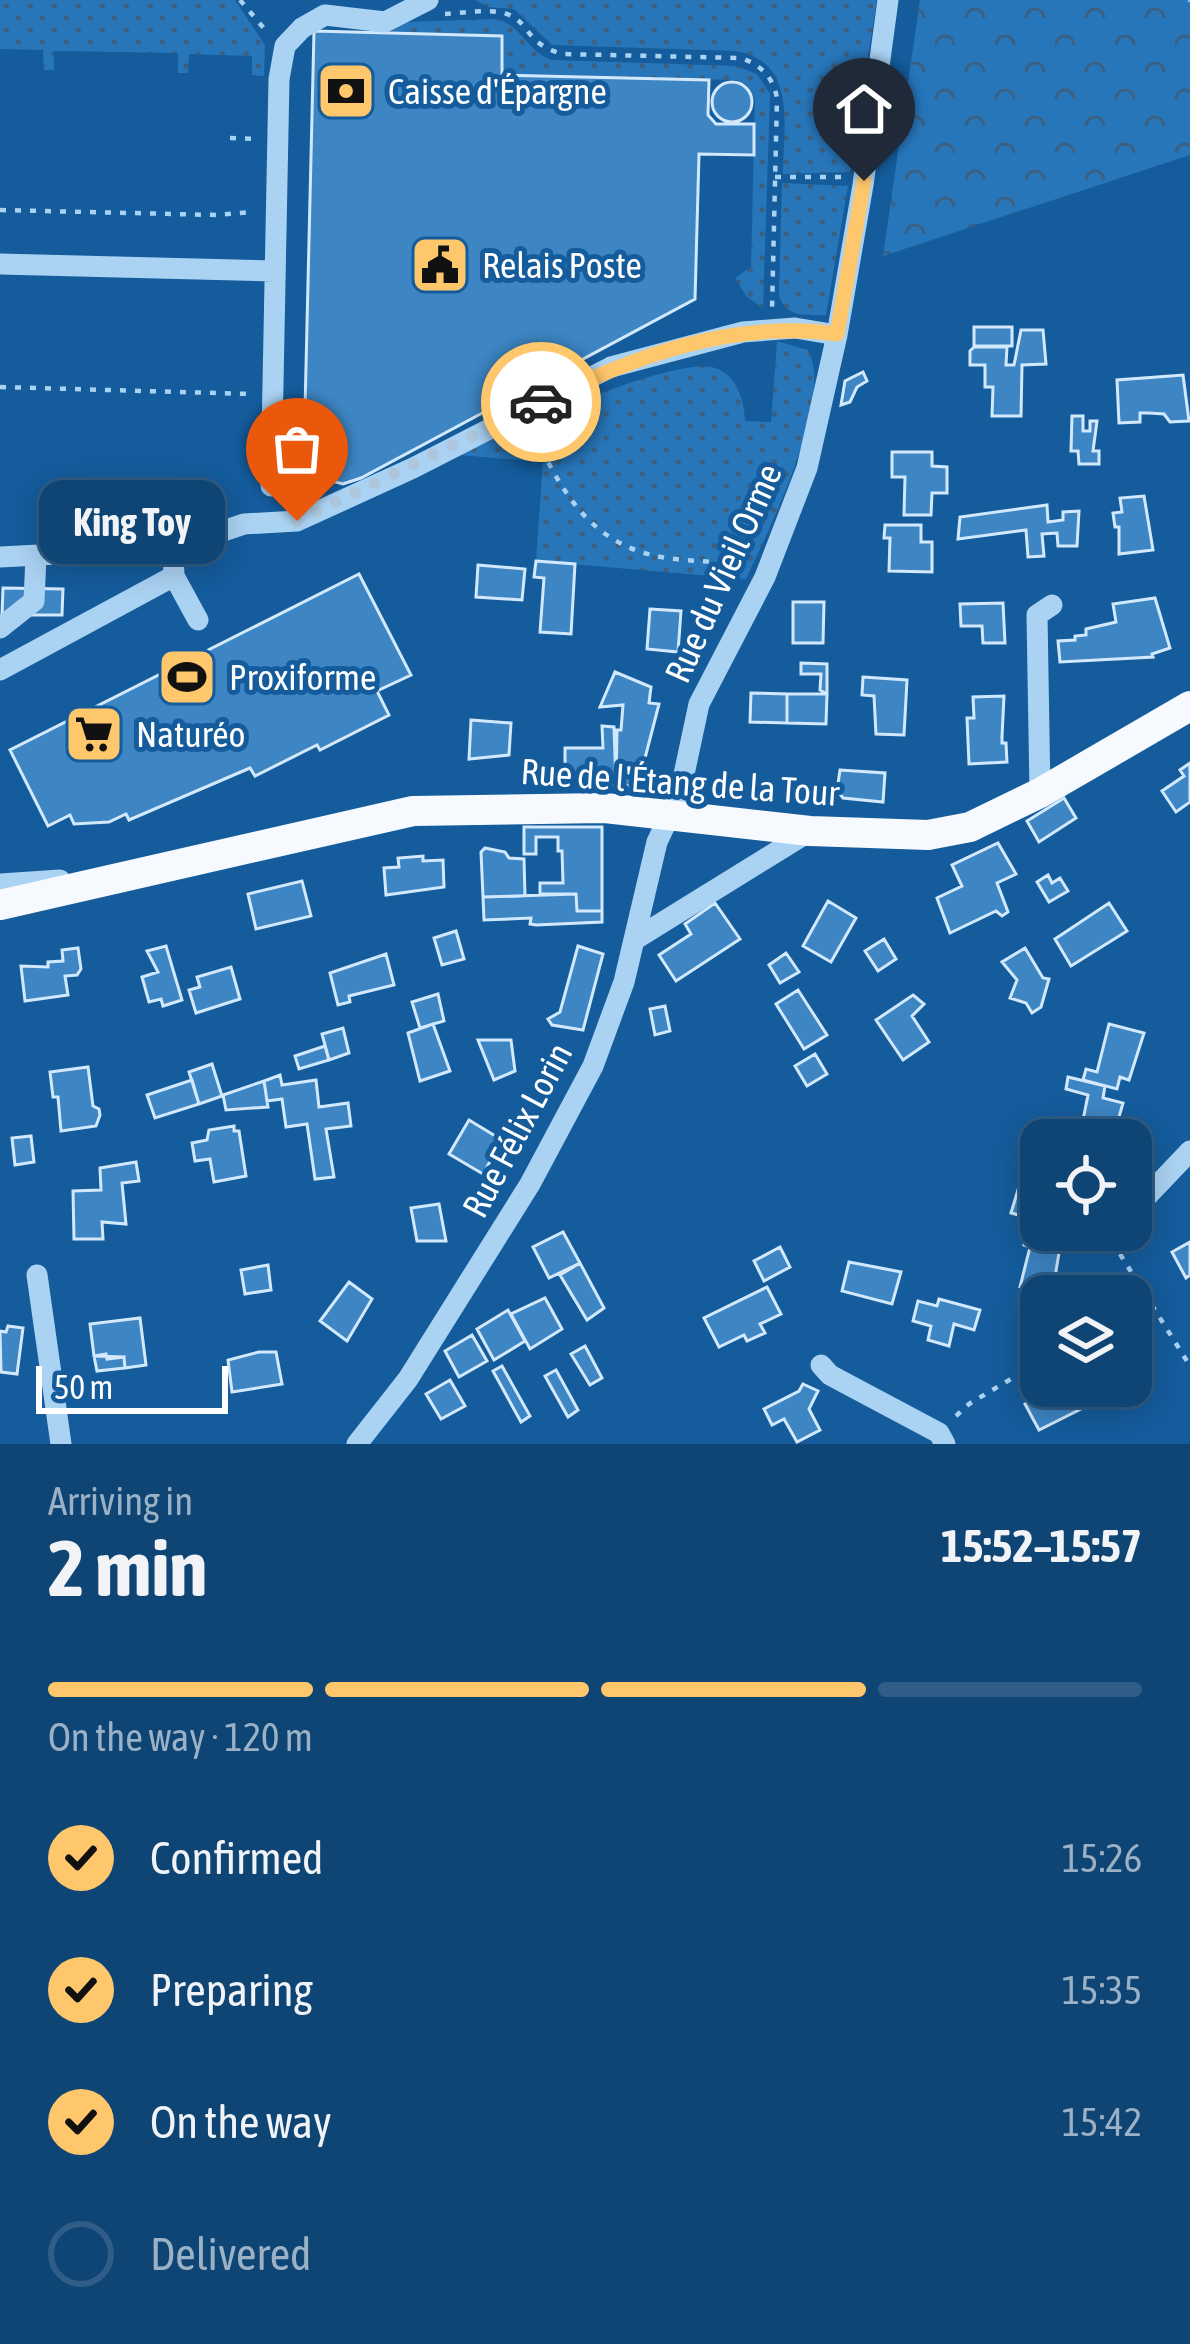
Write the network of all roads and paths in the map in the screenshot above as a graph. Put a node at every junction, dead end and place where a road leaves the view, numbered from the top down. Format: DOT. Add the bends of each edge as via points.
graph roads {
  1 [pos="240,0"];
  2 [pos="466,0"];
  3 [pos="889,0"];
  4 [pos="418,6"];
  5 [pos="472,13"];
  6 [pos="285,46"];
  7 [pos="776,177"];
  8 [pos="864,181"];
  9 [pos="0,210"];
  10 [pos="276,212"];
  11 [pos="0,264"];
  12 [pos="275,272"];
  13 [pos="743,332"];
  14 [pos="837,334"];
  15 [pos="0,387"];
  16 [pos="273,394"];
  17 [pos="487,429"];
  18 [pos="271,486"];
  19 [pos="173,548"];
  20 [pos="36,556"];
  21 [pos="3,561"];
  22 [pos="175,576"];
  23 [pos="765,577"];
  24 [pos="1052,605"];
  25 [pos="198,620"];
  26 [pos="0,628"];
  27 [pos="0,670"];
  28 [pos="1189,707"];
  29 [pos="1040,794"];
  30 [pos="669,816"];
  31 [pos="810,831"];
  32 [pos="126,876"];
  33 [pos="0,884"];
  34 [pos="0,905"];
  35 [pos="634,940"];
  36 [pos="1190,1151"];
  37 [pos="1152,1192"];
  38 [pos="37,1275"];
  39 [pos="1152,1306"];
  40 [pos="821,1365"];
  41 [pos="1190,1366"];
  42 [pos="1020,1374"];
  43 [pos="942,1438"];
  44 [pos="61,1444"];
  45 [pos="357,1444"];
  1 -- 6 [label="path"];
  2 -- 5 [label="path"];
  3 -- 8 [label="street, Rue du Vieil Orme"];
  4 -- 5 [label="path"];
  4 -- 6 [label="street" via="385,22 326,15"];
  5 -- 7 [label="path" via="507,14 536,44 563,54 755,62 777,98"];
  6 -- 10 [label="street"];
  7 -- 8 [label="path"];
  7 -- 13 [label="path" via="772,310"];
  8 -- 14 [label="street, Rue du Vieil Orme"];
  9 -- 10 [label="path"];
  10 -- 12 [label="street"];
  11 -- 12 [label="street"];
  12 -- 16 [label="street"];
  13 -- 14 [label="street"];
  13 -- 17 [label="street" via="611,368"];
  14 -- 23 [label="street, Rue du Vieil Orme" via="807,468"];
  15 -- 16 [label="path"];
  16 -- 18 [label="street"];
  17 -- 19 [label="street" via="297,521 244,524"];
  17 -- 23 [label="path" via="500,445 547,460 571,503 604,537"];
  19 -- 20 [label="street"];
  19 -- 22 [label="street"];
  20 -- 21 [label="street"];
  20 -- 26 [label="street" via="34,601"];
  22 -- 25 [label="street"];
  22 -- 27 [label="street"];
  23 -- 30 [label="street, Rue du Vieil Orme" via="699,704"];
  24 -- 29 [label="street" via="1037,615"];
  28 -- 29 [label="main road, Rue de l'Étang de la Tour"];
  29 -- 31 [label="main road, Rue de l'Étang de la Tour" via="970,827 928,835"];
  30 -- 31 [label="main road, Rue de l'Étang de la Tour"];
  30 -- 32 [label="main road, Rue de l'Étang de la Tour" via="605,808 412,811"];
  30 -- 35 [label="street, Rue Félix Lorin"];
  31 -- 35 [label="street"];
  32 -- 33 [label="street"];
  32 -- 34 [label="main road, Rue de l'Étang de la Tour"];
  35 -- 45 [label="street, Rue Félix Lorin" via="593,1066 530,1184 408,1379"];
  36 -- 37 [label="street"];
  38 -- 44 [label="street"];
  39 -- 41 [label="path"];
  40 -- 43 [label="street"];
  42 -- 43 [label="path" via="969,1404"];
}
